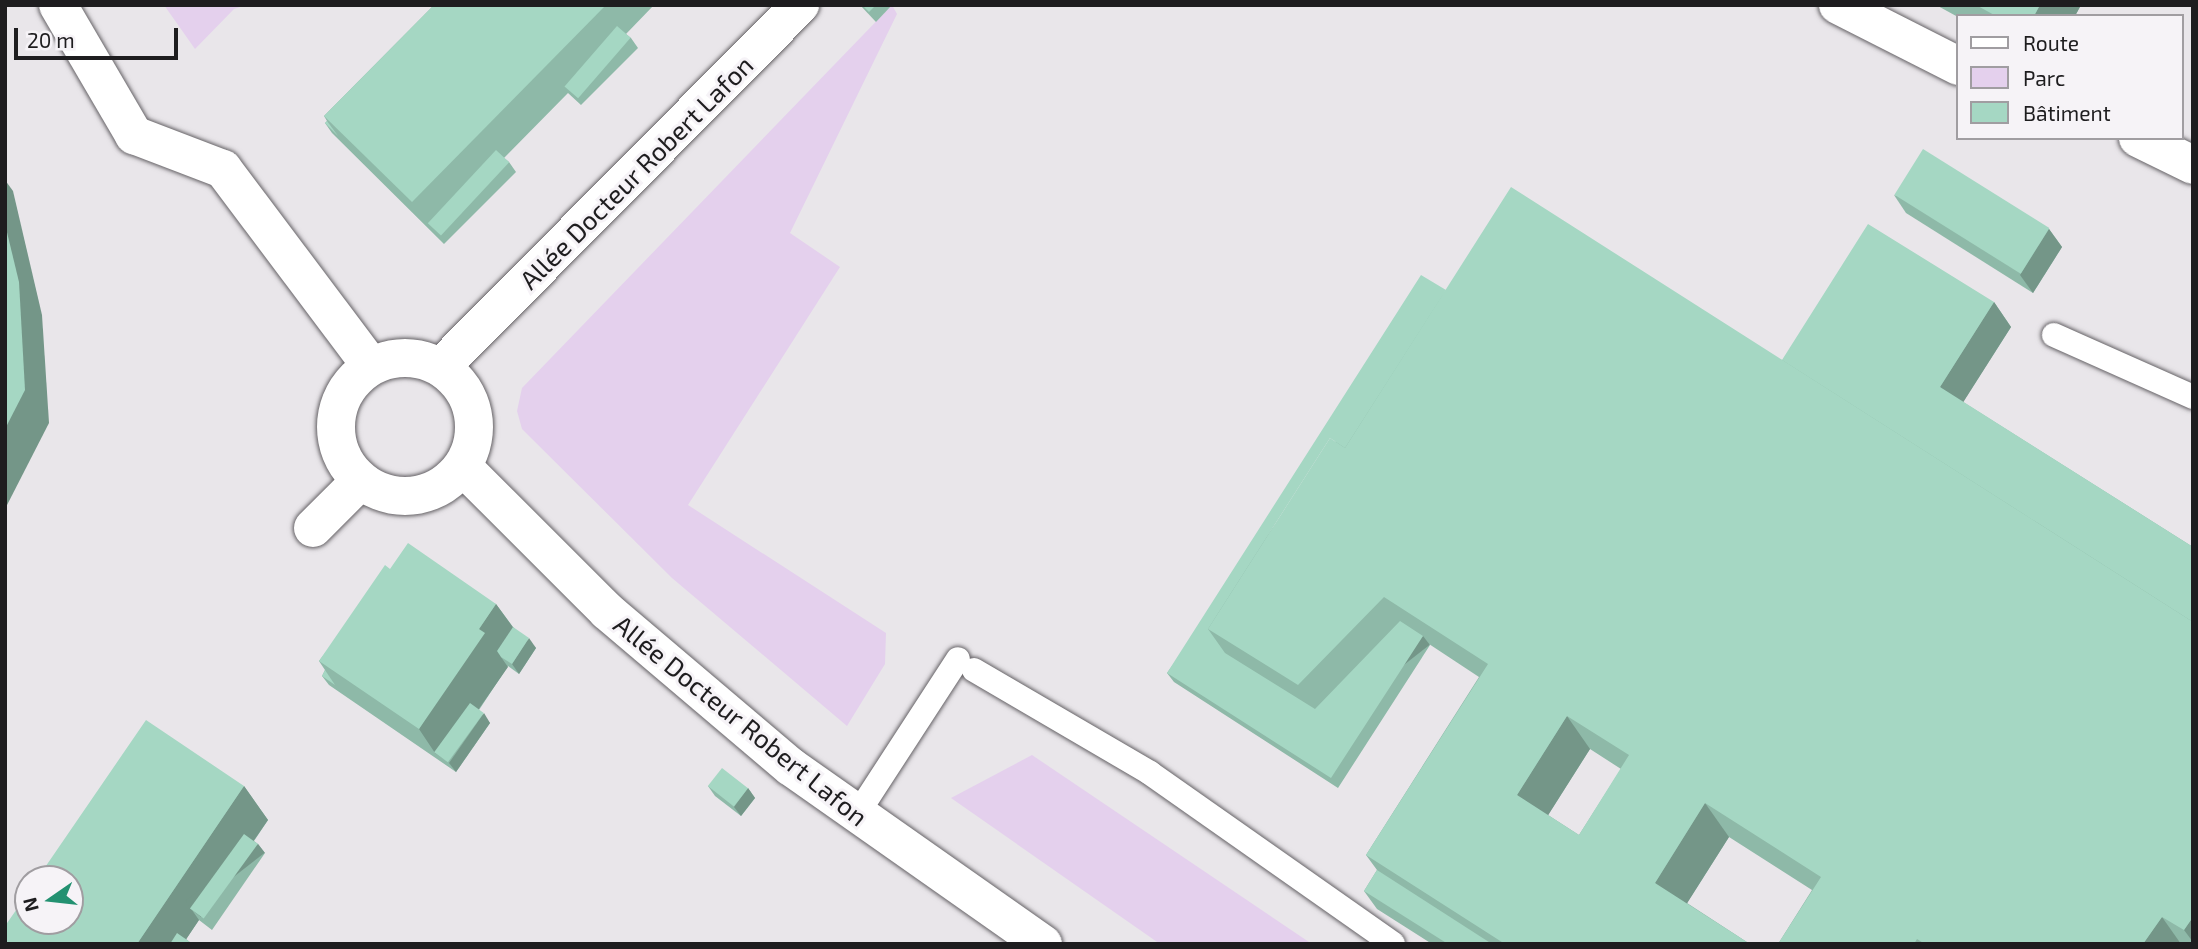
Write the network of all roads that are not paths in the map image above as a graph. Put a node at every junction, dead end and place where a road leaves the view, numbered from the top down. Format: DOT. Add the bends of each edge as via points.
graph roads {
  1 [pos="58,5"];
  2 [pos="800,5"];
  3 [pos="1838,5"];
  4 [pos="1956,65"];
  5 [pos="2142,140"];
  6 [pos="2193,165"];
  7 [pos="2054,335"];
  8 [pos="371,366"];
  9 [pos="441,367"];
  10 [pos="2193,397"];
  11 [pos="463,467"];
  12 [pos="360,481"];
  13 [pos="313,528"];
  14 [pos="856,816"];
  15 [pos="1043,944"];
  16 [pos="1392,944"];
  1 -- 8 [label="street" via="134,135 223,169"];
  2 -- 9 [label="street, Allée Docteur Robert Lafon"];
  3 -- 4 [label="street"];
  5 -- 6 [label="street"];
  7 -- 10 [label="lane"];
  8 -- 9 [label="street" via="394,359 418,359"];
  8 -- 12 [label="street" via="353,380 341,399 336,420 337,443"];
  9 -- 11 [label="street" via="462,387 473,413 474,441"];
  11 -- 12 [label="street" via="447,484 426,495 403,498 380,493"];
  11 -- 14 [label="street, Allée Docteur Robert Lafon" via="607,611"];
  12 -- 13 [label="street"];
  14 -- 15 [label="street, Allée Docteur Robert Lafon"];
  14 -- 16 [label="lane" via="966,664 1150,773"];
}
